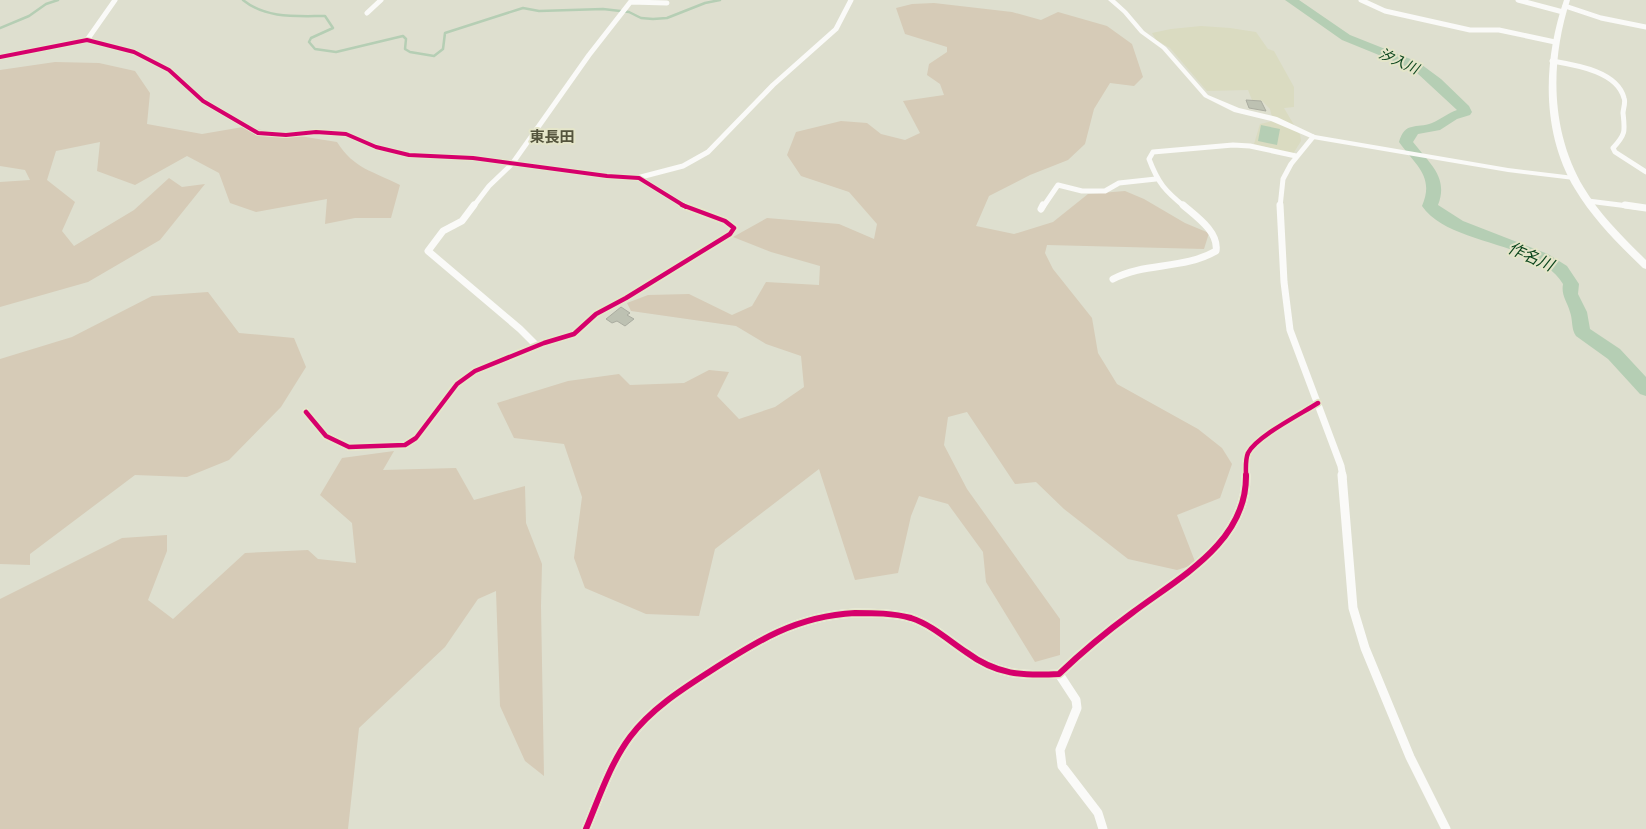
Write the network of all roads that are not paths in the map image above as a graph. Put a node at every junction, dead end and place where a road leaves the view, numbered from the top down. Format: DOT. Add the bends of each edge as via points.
graph roads {
  1 [pos="115,0"];
  2 [pos="381,0"];
  3 [pos="851,0"];
  4 [pos="1111,0"];
  5 [pos="1361,0"];
  6 [pos="1518,0"];
  7 [pos="632,1"];
  8 [pos="668,3"];
  9 [pos="1565,6"];
  10 [pos="367,13"];
  11 [pos="1646,26"];
  12 [pos="87,40"];
  13 [pos="1555,42"];
  14 [pos="0,57"];
  15 [pos="1552,61"];
  16 [pos="1313,137"];
  17 [pos="1296,156"];
  18 [pos="512,164"];
  19 [pos="1646,172"];
  20 [pos="635,178"];
  21 [pos="1574,178"];
  22 [pos="1156,179"];
  23 [pos="1588,201"];
  24 [pos="1646,208"];
  25 [pos="1040,209"];
  26 [pos="1646,266"];
  27 [pos="1113,279"];
  28 [pos="537,346"];
  29 [pos="1318,403"];
  30 [pos="306,412"];
  31 [pos="1059,674"];
  32 [pos="586,829"];
  33 [pos="1103,829"];
  34 [pos="1446,829"];
  1 -- 12 [label="street"];
  2 -- 10 [label="street"];
  3 -- 20 [label="street" via="836,29 773,85 708,152 680,168"];
  4 -- 16 [label="street" via="1142,32 1164,48 1206,96"];
  5 -- 13 [label="street" via="1385,11 1470,30 1500,30"];
  6 -- 9 [label="street"];
  7 -- 8 [label="street"];
  7 -- 18 [label="street"];
  9 -- 11 [label="street" via="1601,18"];
  9 -- 13 [label="main road"];
  12 -- 14 [label="street"];
  12 -- 18 [label="street" via="134,52 169,70 203,101 258,133 346,134 376,147 409,155 473,158"];
  13 -- 15 [label="main road"];
  15 -- 19 [label="street" via="1601,73 1620,90 1625,99 1626,124 1624,137 1613,148 1614,152"];
  15 -- 21 [label="main road" via="1558,135"];
  16 -- 17 [label="street"];
  16 -- 21 [label="street" via="1407,155"];
  17 -- 22 [label="street" via="1233,145 1153,152 1149,159"];
  17 -- 29 [label="street" via="1283,179 1280,197 1285,291 1290,330"];
  18 -- 20 [label="street"];
  18 -- 28 [label="street" via="489,186 462,221 444,231 428,251"];
  20 -- 28 [label="street" via="681,205 725,221 734,228 730,234 596,314 574,334"];
  21 -- 23 [label="main road"];
  22 -- 25 [label="street" via="1119,183 1105,191 1082,191 1058,185"];
  22 -- 27 [label="street" via="1165,191 1210,228 1217,243 1216,250 1211,256 1183,264 1126,272"];
  23 -- 24 [label="street"];
  23 -- 26 [label="main road"];
  28 -- 30 [label="street" via="484,367 457,384 416,438 406,445 349,447 326,436"];
  29 -- 31 [label="street" via="1249,451 1244,494 1234,520 1216,547 1083,650"];
  29 -- 34 [label="street" via="1341,466 1353,608 1360,632 1410,757"];
  31 -- 32 [label="street" via="1022,675 994,669 927,625 902,616 879,613 821,615 793,624 755,642 676,692 646,719 619,753"];
  31 -- 33 [label="street" via="1076,700 1077,708 1060,750 1062,766 1098,813"];
}
